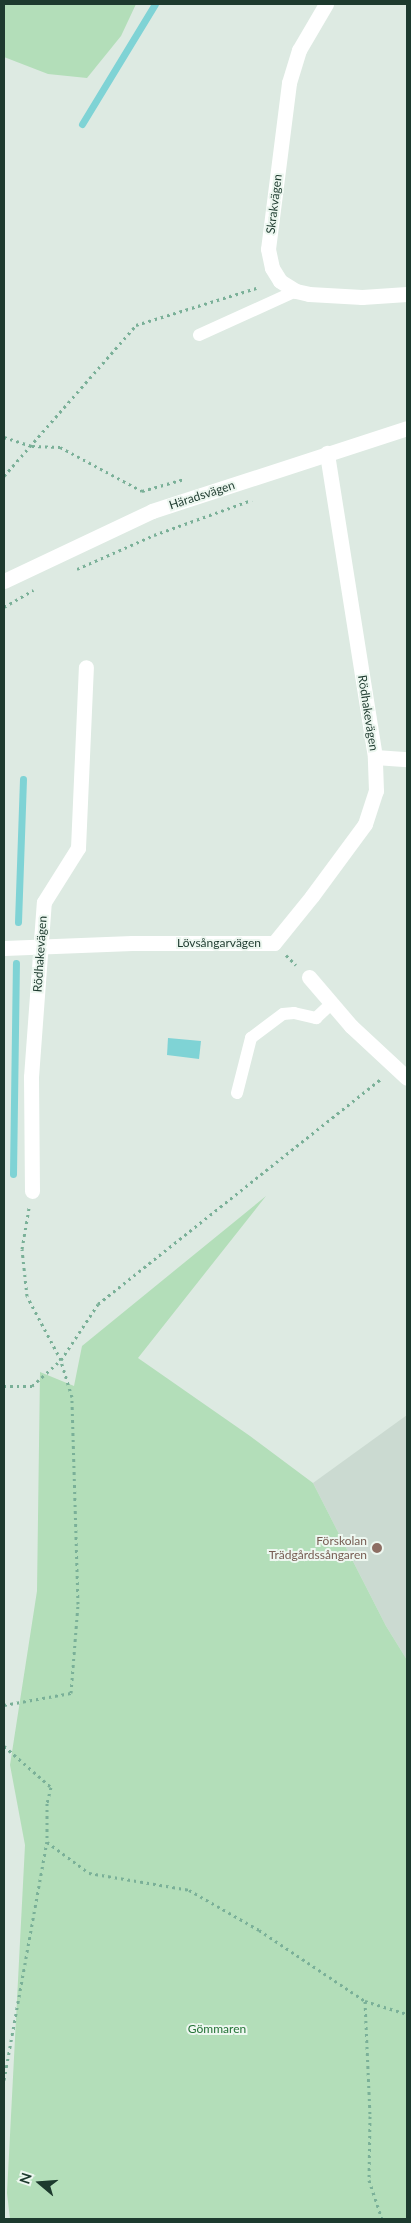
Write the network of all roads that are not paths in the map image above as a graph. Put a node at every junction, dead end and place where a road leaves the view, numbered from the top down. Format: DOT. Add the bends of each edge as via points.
graph roads {
  1 [pos="326,4"];
  2 [pos="296,291"];
  3 [pos="407,294"];
  4 [pos="199,335"];
  5 [pos="407,428"];
  6 [pos="328,453"];
  7 [pos="4,581"];
  8 [pos="86,667"];
  9 [pos="375,758"];
  10 [pos="407,759"];
  11 [pos="274,943"];
  12 [pos="41,947"];
  13 [pos="4,948"];
  14 [pos="309,977"];
  15 [pos="332,1003"];
  16 [pos="407,1078"];
  17 [pos="237,1093"];
  18 [pos="32,1191"];
  1 -- 2 [label="street, Skrakvägen" via="299,50 289,83 268,249 272,268 280,281"];
  2 -- 3 [label="street" via="362,297"];
  2 -- 4 [label="lane"];
  5 -- 6 [label="street, Häradsvägen"];
  6 -- 7 [label="street, Häradsvägen" via="152,511"];
  6 -- 9 [label="street, Rödhakevägen"];
  8 -- 12 [label="street, Rödhakevägen" via="78,848 44,902"];
  9 -- 10 [label="street"];
  9 -- 11 [label="street, Rödhakevägen" via="376,791 365,824"];
  11 -- 12 [label="street, Lövsångarvägen"];
  12 -- 13 [label="street, Lövsångarvägen"];
  12 -- 18 [label="street, Rödhakevägen" via="31,1077"];
  14 -- 15 [label="street"];
  15 -- 16 [label="street" via="351,1026"];
  15 -- 17 [label="lane" via="316,1018 284,1014 251,1038"];
}
